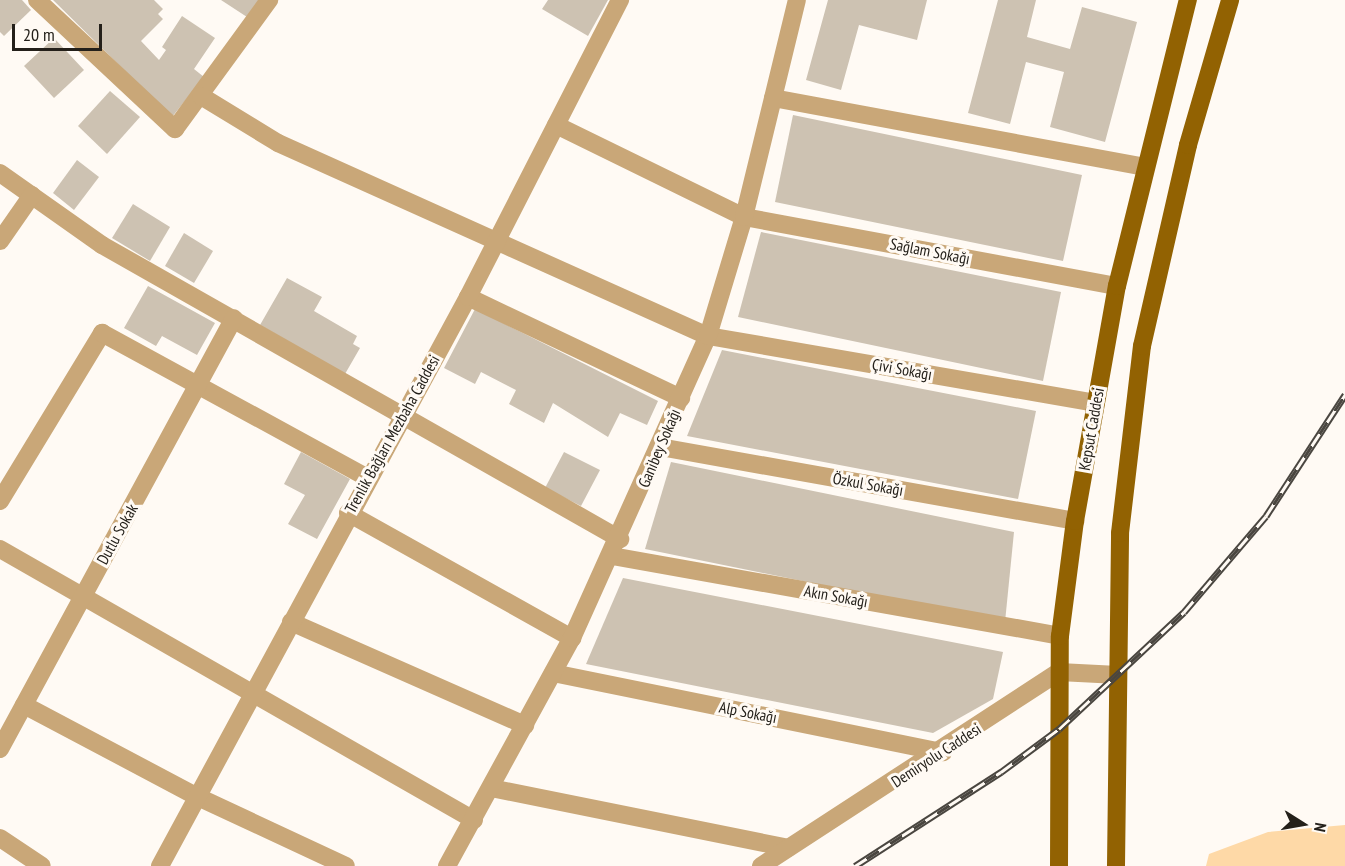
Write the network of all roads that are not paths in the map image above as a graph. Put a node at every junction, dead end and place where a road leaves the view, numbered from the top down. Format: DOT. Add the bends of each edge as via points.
graph roads {
  1 [pos="37,0"];
  2 [pos="268,0"];
  3 [pos="620,0"];
  4 [pos="797,0"];
  5 [pos="1188,0"];
  6 [pos="1230,0"];
  7 [pos="201,96"];
  8 [pos="772,98"];
  9 [pos="556,125"];
  10 [pos="1145,167"];
  11 [pos="0,173"];
  12 [pos="32,195"];
  13 [pos="744,217"];
  14 [pos="0,241"];
  15 [pos="495,242"];
  16 [pos="1117,286"];
  17 [pos="468,297"];
  18 [pos="234,318"];
  19 [pos="708,336"];
  20 [pos="199,382"];
  21 [pos="681,398"];
  22 [pos="1095,403"];
  23 [pos="404,415"];
  24 [pos="660,447"];
  25 [pos="368,478"];
  26 [pos="0,501"];
  27 [pos="348,513"];
  28 [pos="1076,521"];
  29 [pos="616,548"];
  30 [pos="0,549"];
  31 [pos="83,596"];
  32 [pos="291,622"];
  33 [pos="1060,636"];
  34 [pos="572,638"];
  35 [pos="1059,672"];
  36 [pos="553,674"];
  37 [pos="1118,675"];
  38 [pos="253,690"];
  39 [pos="24,705"];
  40 [pos="525,725"];
  41 [pos="0,749"];
  42 [pos="943,752"];
  43 [pos="491,788"];
  44 [pos="198,797"];
  45 [pos="474,820"];
  46 [pos="0,838"];
  47 [pos="788,848"];
  48 [pos="42,866"];
  49 [pos="160,866"];
  50 [pos="346,866"];
  51 [pos="447,866"];
  52 [pos="761,866"];
  53 [pos="1059,866"];
  54 [pos="1116,866"];
  1 -- 7 [label="street" via="175,129"];
  2 -- 7 [label="street"];
  3 -- 9 [label="street, Trenlik Bağları Mezbaha Caddesi"];
  4 -- 8 [label="street, Ganibey Sokağı"];
  5 -- 10 [label="main road, Kepsut Caddesi"];
  6 -- 37 [label="main road" via="1188,145 1142,346 1120,533"];
  7 -- 15 [label="street, Çivi Sokağı" via="278,143"];
  8 -- 10 [label="street"];
  8 -- 13 [label="street, Ganibey Sokağı"];
  9 -- 13 [label="street, Sağlam Sokağı"];
  9 -- 15 [label="street, Trenlik Bağları Mezbaha Caddesi"];
  10 -- 16 [label="main road, Kepsut Caddesi"];
  11 -- 12 [label="street, Akın Sokağı"];
  12 -- 14 [label="street"];
  12 -- 18 [label="street, Akın Sokağı" via="102,245"];
  13 -- 16 [label="street, Sağlam Sokağı"];
  13 -- 19 [label="street, Ganibey Sokağı"];
  15 -- 17 [label="street, Trenlik Bağları Mezbaha Caddesi"];
  15 -- 19 [label="street, Çivi Sokağı"];
  16 -- 22 [label="main road, Kepsut Caddesi"];
  17 -- 21 [label="street"];
  17 -- 23 [label="street, Trenlik Bağları Mezbaha Caddesi"];
  18 -- 20 [label="street, Dutlu Sokak"];
  18 -- 23 [label="street, Akın Sokağı"];
  19 -- 21 [label="street, Ganibey Sokağı"];
  19 -- 22 [label="street, Çivi Sokağı"];
  20 -- 25 [label="street"];
  20 -- 26 [label="street" via="102,333"];
  20 -- 31 [label="street, Dutlu Sokak"];
  21 -- 24 [label="street, Ganibey Sokağı"];
  22 -- 28 [label="main road, Kepsut Caddesi"];
  23 -- 25 [label="street, Trenlik Bağları Mezbaha Caddesi"];
  23 -- 29 [label="street, Akın Sokağı"];
  24 -- 28 [label="street, Özkul Sokağı"];
  24 -- 29 [label="street, Ganibey Sokağı"];
  25 -- 27 [label="street, Trenlik Bağları Mezbaha Caddesi"];
  27 -- 32 [label="street, Trenlik Bağları Mezbaha Caddesi"];
  27 -- 34 [label="street"];
  28 -- 33 [label="main road, Kepsut Caddesi"];
  29 -- 33 [label="street, Akın Sokağı"];
  29 -- 34 [label="street, Ganibey Sokağı"];
  30 -- 31 [label="street"];
  31 -- 38 [label="street"];
  31 -- 39 [label="street, Dutlu Sokak"];
  32 -- 38 [label="street, Trenlik Bağları Mezbaha Caddesi"];
  32 -- 40 [label="street"];
  33 -- 35 [label="main road, Kepsut Caddesi"];
  34 -- 36 [label="street, Ganibey Sokağı"];
  35 -- 37 [label="street"];
  35 -- 42 [label="street, Demiryolu Caddesi"];
  35 -- 53 [label="main road, Kepsut Caddesi"];
  36 -- 40 [label="street, Ganibey Sokağı"];
  36 -- 42 [label="street, Alp Sokağı"];
  37 -- 54 [label="main road"];
  38 -- 44 [label="street, Trenlik Bağları Mezbaha Caddesi"];
  38 -- 45 [label="street"];
  39 -- 41 [label="street, Dutlu Sokak"];
  39 -- 44 [label="street"];
  40 -- 43 [label="street, Ganibey Sokağı"];
  42 -- 47 [label="street, Demiryolu Caddesi"];
  43 -- 45 [label="street, Ganibey Sokağı"];
  43 -- 47 [label="street"];
  44 -- 49 [label="street, Trenlik Bağları Mezbaha Caddesi"];
  44 -- 50 [label="street"];
  45 -- 51 [label="street, Ganibey Sokağı"];
  46 -- 48 [label="street"];
  47 -- 52 [label="street, Demiryolu Caddesi"];
}
